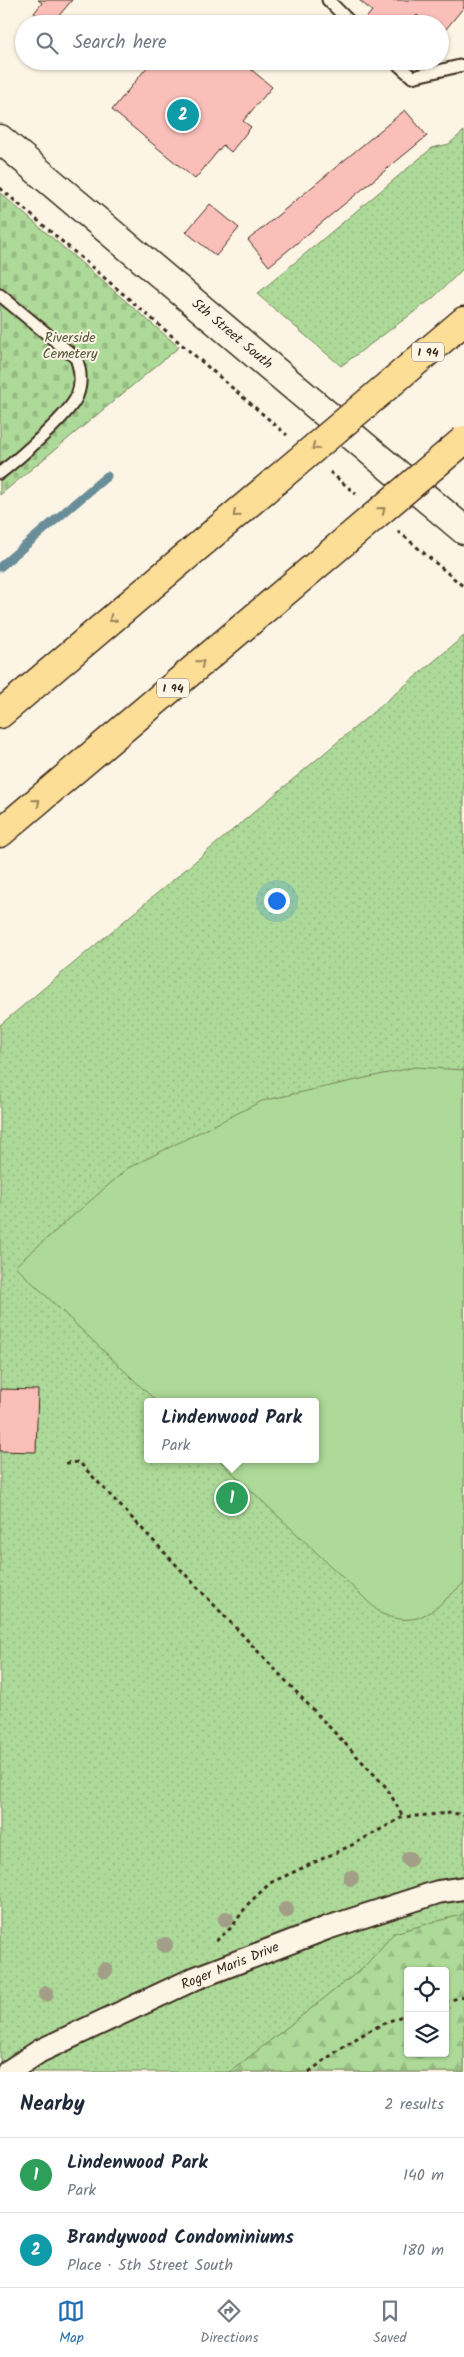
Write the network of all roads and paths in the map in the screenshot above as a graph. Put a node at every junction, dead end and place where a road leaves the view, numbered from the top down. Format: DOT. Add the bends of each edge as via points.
graph roads {
  1 [pos="328,0"];
  2 [pos="343,15"];
  3 [pos="464,65"];
  4 [pos="449,68"];
  5 [pos="404,70"];
  6 [pos="442,70"];
  7 [pos="0,139"];
  8 [pos="0,188"];
  9 [pos="0,295"];
  10 [pos="464,321"];
  11 [pos="292,439"];
  12 [pos="464,440"];
  13 [pos="329,472"];
  14 [pos="0,473"];
  15 [pos="359,497"];
  16 [pos="397,529"];
  17 [pos="464,530"];
  18 [pos="464,587"];
  19 [pos="0,714"];
  20 [pos="0,833"];
  21 [pos="66,1463"];
  22 [pos="464,1814"];
  23 [pos="403,1817"];
  24 [pos="464,1888"];
  25 [pos="214,1943"];
  26 [pos="464,1996"];
  27 [pos="449,2001"];
  28 [pos="404,2015"];
  29 [pos="8,2072"];
  30 [pos="309,2072"];
  1 -- 2 [label="lane"];
  3 -- 4 [label="lane"];
  5 -- 6 [label="lane" via="412,77"];
  7 -- 17 [label="street, 5th Street South"];
  8 -- 11 [label="path"];
  9 -- 14 [label="lane" via="76,358 81,372 77,397"];
  10 -- 19 [label="highway, I 94, one-way, bridge"];
  20 -- 12 [label="highway, I 94, one-way, bridge"];
  13 -- 15 [label="path"];
  16 -- 18 [label="path"];
  21 -- 23 [label="path" via="79,1462 387,1788"];
  22 -- 23 [label="path"];
  23 -- 25 [label="path" via="270,1883"];
  24 -- 29 [label="street, Roger Maris Drive" via="438,1892 327,1928 196,1978 40,2051"];
  26 -- 27 [label="path"];
  28 -- 30 [label="path" via="386,2021 340,2048"];
}
